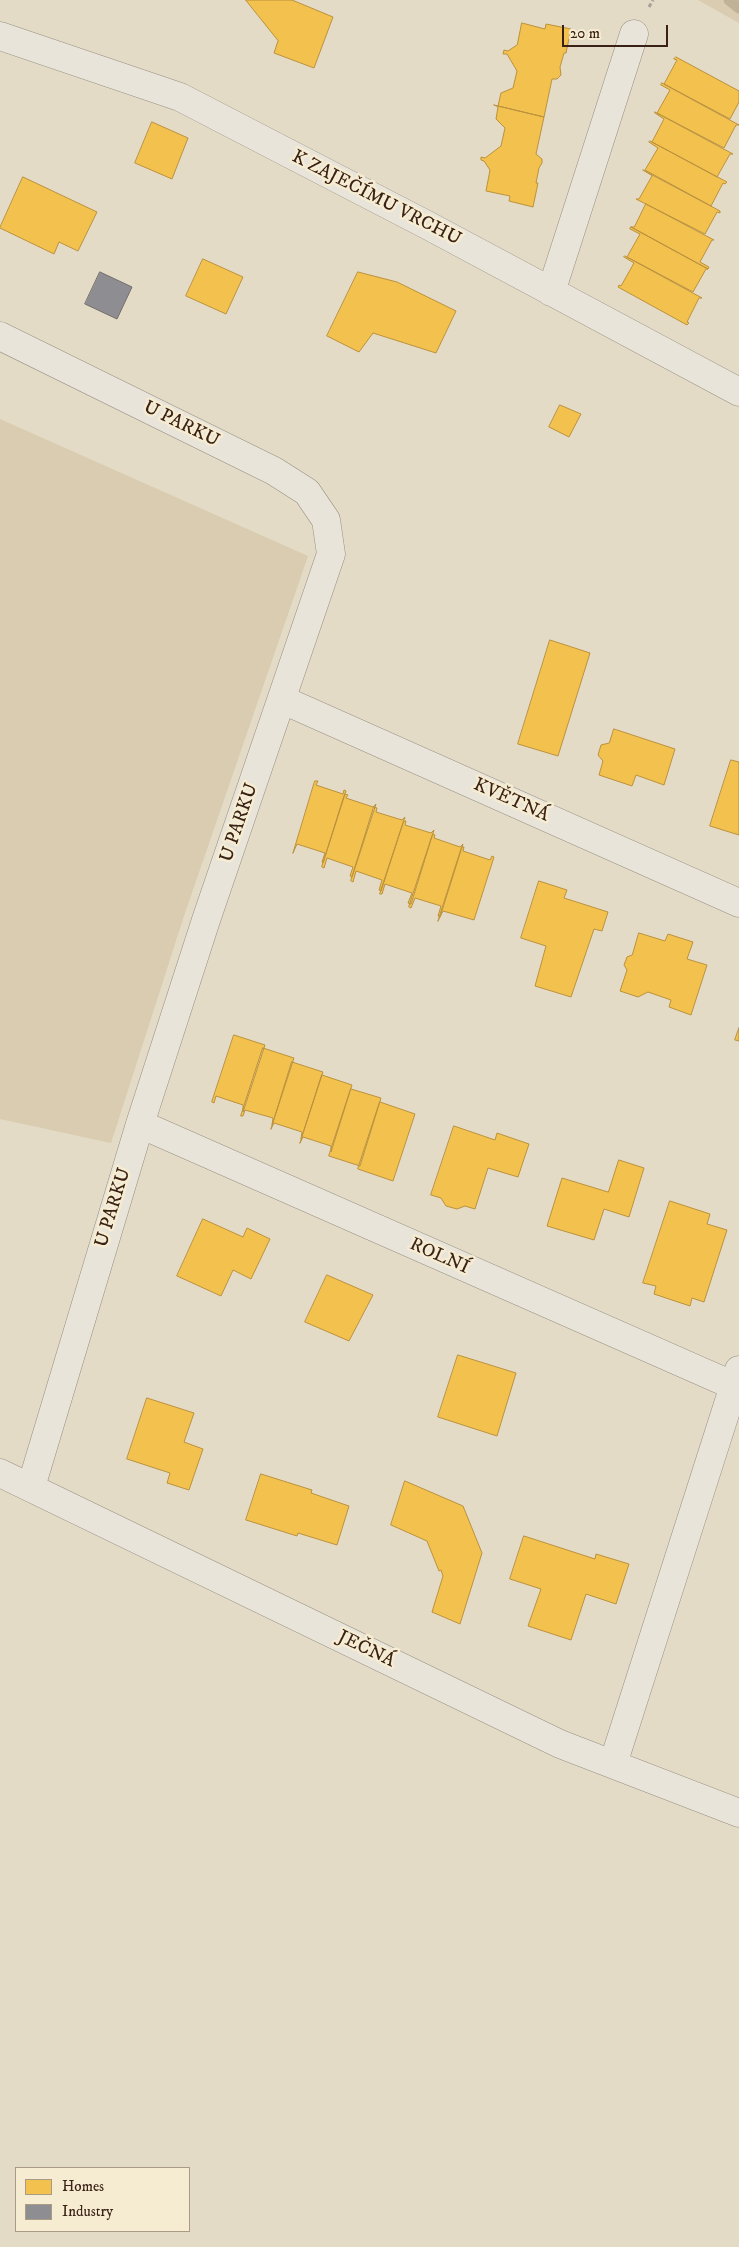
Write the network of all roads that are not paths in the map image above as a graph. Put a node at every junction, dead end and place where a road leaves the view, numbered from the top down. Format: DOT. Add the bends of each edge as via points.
graph roads {
  1 [pos="634,34"];
  2 [pos="0,36"];
  3 [pos="551,292"];
  4 [pos="0,336"];
  5 [pos="739,392"];
  6 [pos="283,700"];
  7 [pos="739,903"];
  8 [pos="140,1124"];
  9 [pos="737,1381"];
  10 [pos="0,1473"];
  11 [pos="30,1488"];
  12 [pos="613,1764"];
  13 [pos="739,1813"];
  1 -- 3 [label="street"];
  2 -- 3 [label="street, K ZAJEČÍMU VRCHU" via="180,98"];
  3 -- 5 [label="street, K ZAJEČÍMU VRCHU"];
  4 -- 6 [label="street, U PARKU" via="274,471 308,492 326,520 331,554"];
  6 -- 7 [label="street, KVĚTNÁ"];
  6 -- 8 [label="street, U PARKU" via="206,920"];
  8 -- 9 [label="street, ROLNÍ"];
  8 -- 11 [label="street, U PARKU"];
  9 -- 12 [label="street"];
  10 -- 11 [label="street, JEČNÁ"];
  11 -- 12 [label="street, JEČNÁ" via="560,1744"];
  12 -- 13 [label="street, JEČNÁ"];
}
